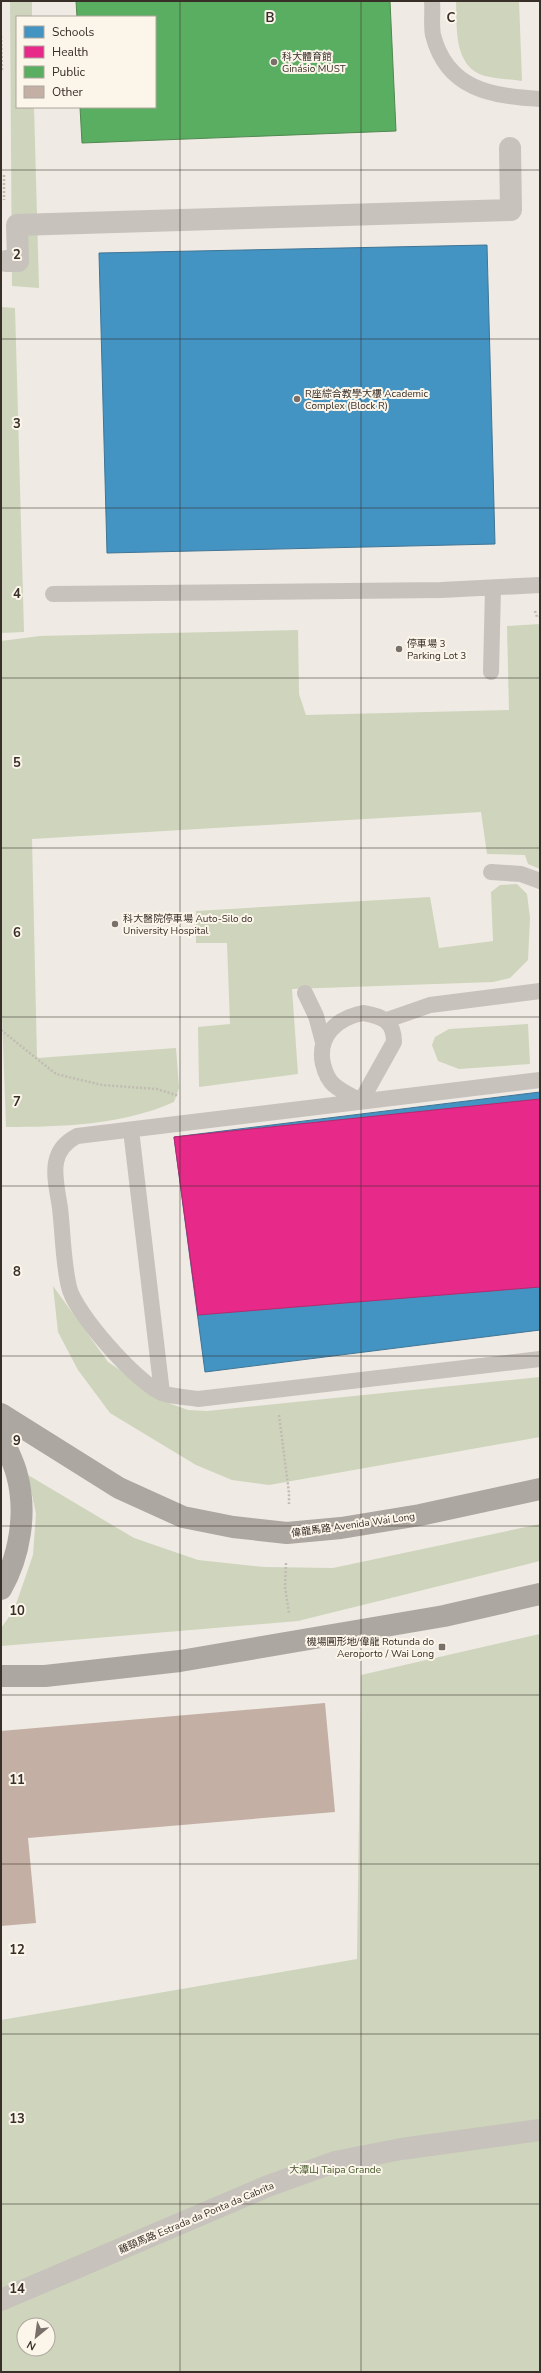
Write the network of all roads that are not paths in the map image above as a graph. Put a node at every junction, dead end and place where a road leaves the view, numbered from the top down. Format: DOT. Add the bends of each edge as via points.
graph roads {
  1 [pos="432,1"];
  2 [pos="540,99"];
  3 [pos="510,148"];
  4 [pos="6,261"];
  5 [pos="540,585"];
  6 [pos="493,588"];
  7 [pos="53,594"];
  8 [pos="491,672"];
  9 [pos="491,872"];
  10 [pos="540,881"];
  11 [pos="540,991"];
  12 [pos="306,993"];
  13 [pos="387,1020"];
  14 [pos="323,1042"];
  15 [pos="540,1080"];
  16 [pos="361,1101"];
  17 [pos="131,1130"];
  18 [pos="540,1359"];
  19 [pos="162,1393"];
  20 [pos="1,1414"];
  21 [pos="1,1435"];
  22 [pos="540,1489"];
  23 [pos="1,1589"];
  24 [pos="540,1594"];
  25 [pos="1,1676"];
  26 [pos="540,2130"];
  27 [pos="1,2300"];
  1 -- 2 [label="lane" via="433,34 443,59 460,78 482,92"];
  3 -- 4 [label="street" via="511,210 17,225 18,261"];
  5 -- 6 [label="lane"];
  6 -- 7 [label="lane"];
  6 -- 8 [label="lane"];
  9 -- 10 [label="lane" via="521,874"];
  11 -- 13 [label="lane" via="430,1005"];
  12 -- 14 [label="lane"];
  13 -- 14 [label="lane" via="363,1013 350,1015 329,1031"];
  13 -- 16 [label="lane" via="394,1031 394,1042"];
  14 -- 16 [label="lane" via="325,1072 333,1085"];
  15 -- 16 [label="lane"];
  16 -- 17 [label="lane"];
  17 -- 19 [label="lane"];
  17 -- 19 [label="lane" via="77,1136 61,1148 55,1168 69,1288 110,1348"];
  18 -- 19 [label="lane" via="198,1399"];
  20 -- 22 [label="main road, 偉龍馬路 Avenida Wai Long" via="119,1488 183,1517 233,1527 287,1533 341,1528 420,1515"];
  21 -- 23 [label="main road" via="17,1476 22,1524 11,1571"];
  24 -- 25 [label="main road" via="444,1616 180,1661 45,1676"];
  26 -- 27 [label="street, 雞頸馬路 Estrada da Ponta da Cabrita" via="401,2149 335,2162 268,2186"];
}
